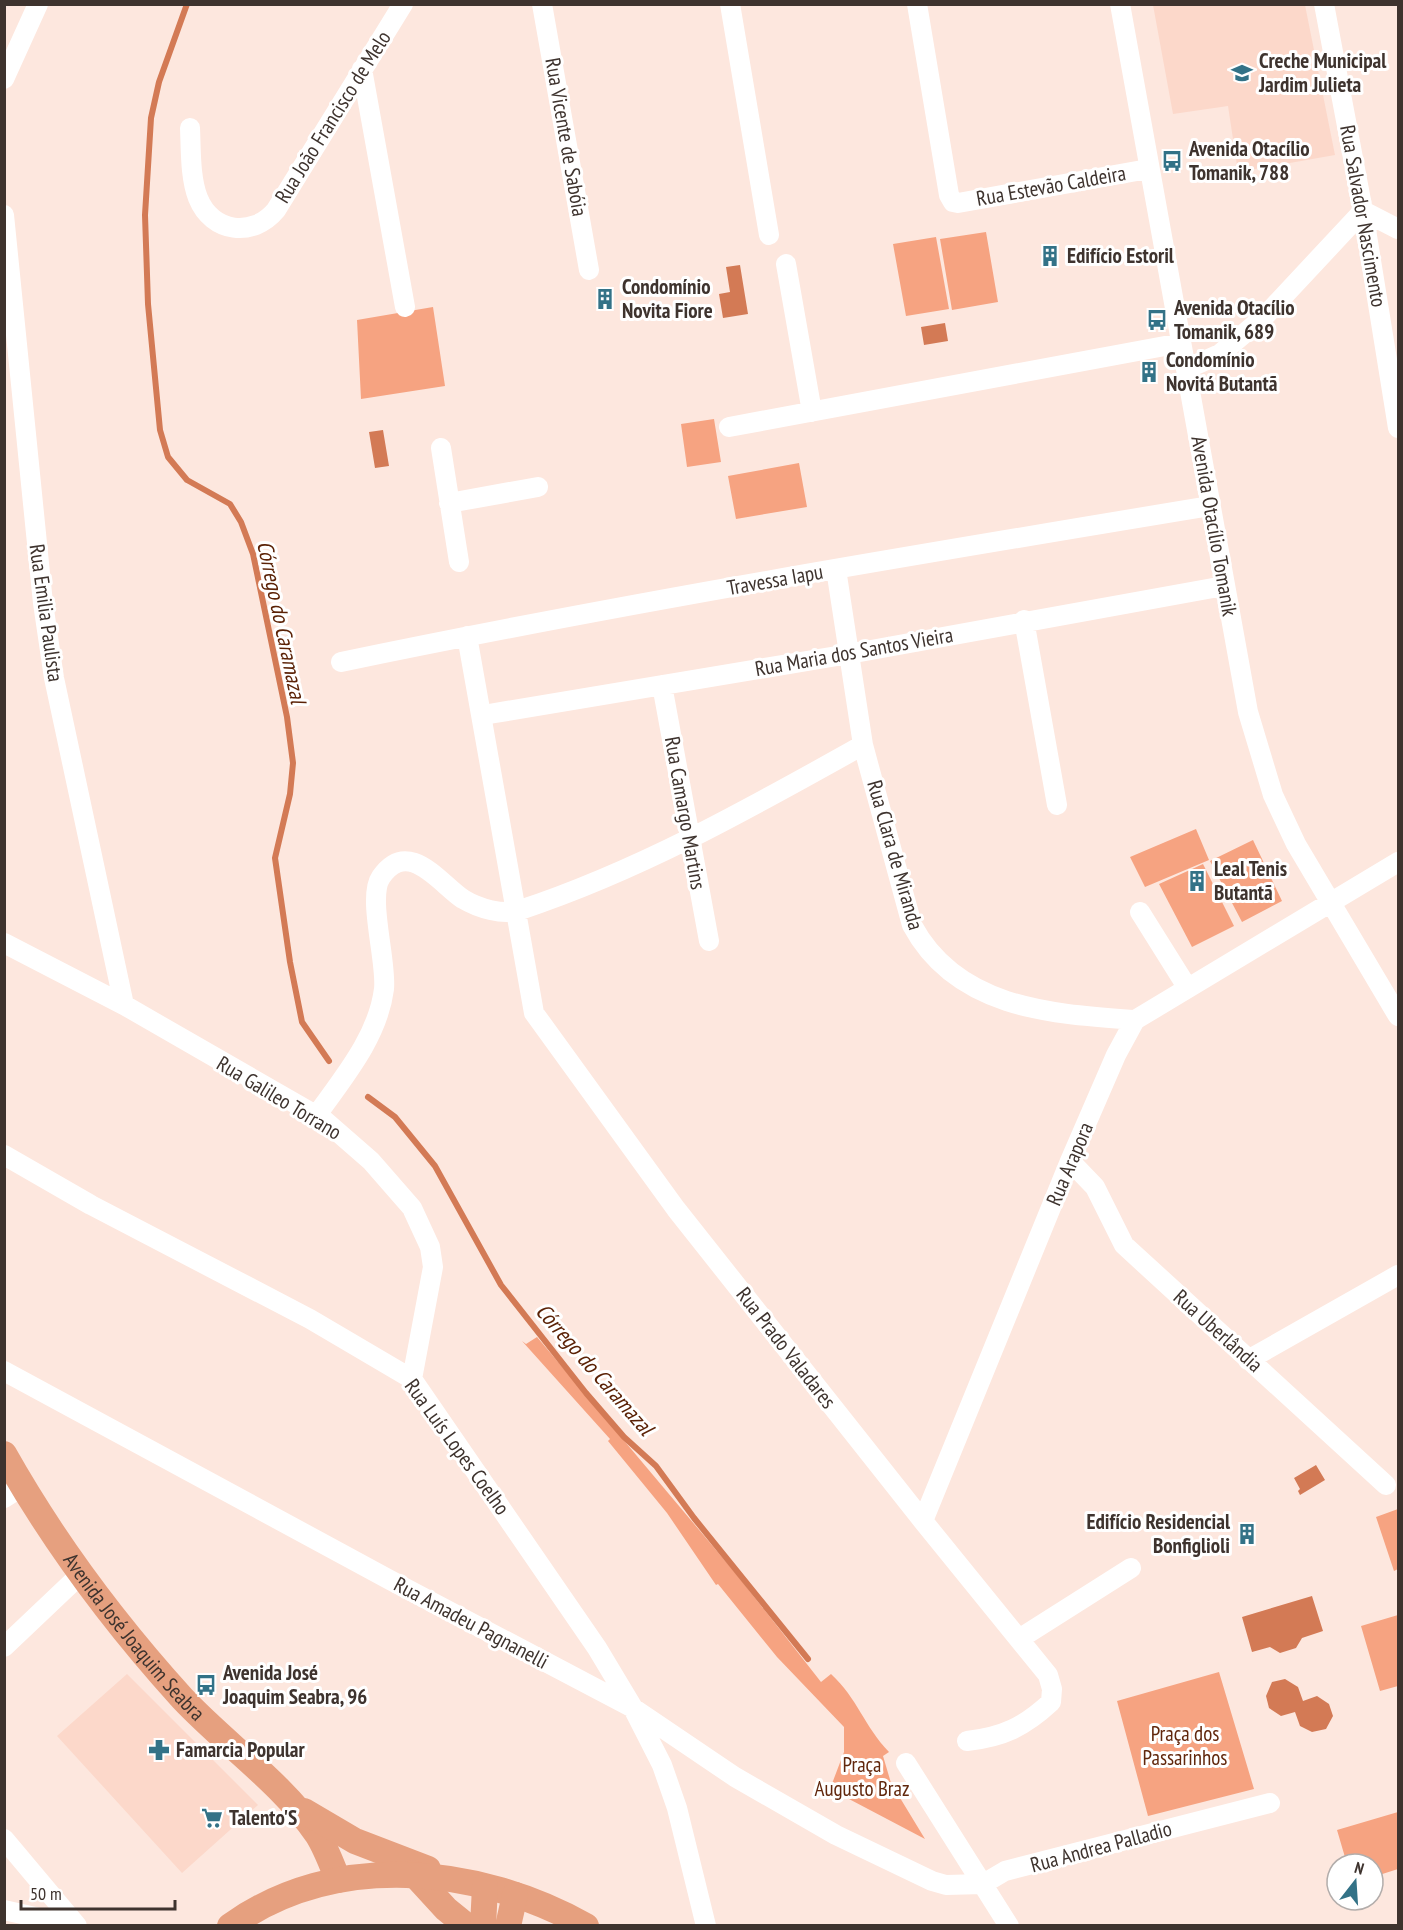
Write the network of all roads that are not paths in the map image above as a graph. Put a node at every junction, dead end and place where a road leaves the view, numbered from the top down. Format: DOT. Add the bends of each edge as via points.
graph roads {
  1 [pos="38,4"];
  2 [pos="403,4"];
  3 [pos="542,4"];
  4 [pos="730,4"];
  5 [pos="917,4"];
  6 [pos="1120,4"];
  7 [pos="1324,4"];
  8 [pos="362,69"];
  9 [pos="4,79"];
  10 [pos="190,128"];
  11 [pos="1148,169"];
  12 [pos="1364,211"];
  13 [pos="4,215"];
  14 [pos="1398,230"];
  15 [pos="769,235"];
  16 [pos="786,264"];
  17 [pos="589,270"];
  18 [pos="405,307"];
  19 [pos="1181,343"];
  20 [pos="1186,369"];
  21 [pos="812,412"];
  22 [pos="729,427"];
  23 [pos="1398,428"];
  24 [pos="441,448"];
  25 [pos="538,487"];
  26 [pos="449,503"];
  27 [pos="1210,506"];
  28 [pos="459,562"];
  29 [pos="836,569"];
  30 [pos="1224,586"];
  31 [pos="1024,620"];
  32 [pos="467,636"];
  33 [pos="849,654"];
  34 [pos="341,662"];
  35 [pos="663,685"];
  36 [pos="483,715"];
  37 [pos="863,745"];
  38 [pos="1057,805"];
  39 [pos="689,840"];
  40 [pos="1398,862"];
  41 [pos="1329,901"];
  42 [pos="517,911"];
  43 [pos="1140,912"];
  44 [pos="709,941"];
  45 [pos="4,943"];
  46 [pos="1187,987"];
  47 [pos="124,1005"];
  48 [pos="1398,1016"];
  49 [pos="1135,1020"];
  50 [pos="316,1116"];
  51 [pos="4,1155"];
  52 [pos="1070,1161"];
  53 [pos="1398,1275"];
  54 [pos="1248,1359"];
  55 [pos="4,1371"];
  56 [pos="412,1379"];
  57 [pos="4,1454"];
  58 [pos="1386,1485"];
  59 [pos="14,1492"];
  60 [pos="922,1521"];
  61 [pos="1131,1568"];
  62 [pos="82,1573"];
  63 [pos="1019,1639"];
  64 [pos="4,1647"];
  65 [pos="633,1708"];
  66 [pos="966,1741"];
  67 [pos="906,1763"];
  68 [pos="289,1801"];
  69 [pos="1270,1803"];
  70 [pos="4,1839"];
  71 [pos="413,1873"];
  72 [pos="447,1877"];
  73 [pos="338,1880"];
  74 [pos="933,1881"];
  75 [pos="982,1884"];
  76 [pos="485,1887"];
  77 [pos="515,1895"];
  78 [pos="4,1910"];
  79 [pos="76,1926"];
  80 [pos="230,1926"];
  81 [pos="466,1926"];
  82 [pos="483,1926"];
  83 [pos="508,1926"];
  84 [pos="586,1926"];
  85 [pos="706,1926"];
  86 [pos="1009,1926"];
  1 -- 9 [label="street"];
  2 -- 8 [label="street, Rua João Francisco de Melo"];
  3 -- 17 [label="street, Rua Vicente de Sabóia"];
  4 -- 15 [label="street"];
  5 -- 11 [label="street, Rua Estevão Caldeira" via="953,202"];
  6 -- 11 [label="street, Avenida Otacílio Tomanik"];
  7 -- 12 [label="street, Rua Salvador Nascimento"];
  8 -- 10 [label="street, Rua João Francisco de Melo" via="276,210 251,228 224,225 208,214 198,198"];
  8 -- 18 [label="street"];
  11 -- 19 [label="street, Avenida Otacílio Tomanik"];
  12 -- 14 [label="street"];
  12 -- 20 [label="street" via="1265,316 1220,354"];
  12 -- 23 [label="street, Rua Salvador Nascimento"];
  13 -- 47 [label="street, Rua Emilia Paulista" via="54,678"];
  16 -- 21 [label="street"];
  19 -- 20 [label="street, Avenida Otacílio Tomanik"];
  19 -- 21 [label="street"];
  20 -- 27 [label="street, Avenida Otacílio Tomanik"];
  21 -- 22 [label="street"];
  24 -- 26 [label="street"];
  25 -- 26 [label="street"];
  26 -- 28 [label="street"];
  27 -- 29 [label="street, Travessa Iapu"];
  27 -- 30 [label="street, Avenida Otacílio Tomanik"];
  29 -- 32 [label="street, Travessa Iapu"];
  29 -- 33 [label="street, Rua Clara de Miranda"];
  30 -- 31 [label="street, Rua Maria dos Santos Vieira"];
  30 -- 41 [label="street, Avenida Otacílio Tomanik" via="1248,712 1273,795"];
  31 -- 33 [label="street, Rua Maria dos Santos Vieira"];
  31 -- 38 [label="street"];
  32 -- 34 [label="street, Travessa Iapu"];
  32 -- 36 [label="street"];
  33 -- 35 [label="street, Rua Maria dos Santos Vieira"];
  33 -- 37 [label="street, Rua Clara de Miranda"];
  35 -- 36 [label="street, Rua Maria dos Santos Vieira"];
  35 -- 39 [label="street, Rua Camargo Martins"];
  36 -- 42 [label="street"];
  37 -- 39 [label="street"];
  37 -- 49 [label="street, Rua Clara de Miranda" via="912,926 921,943 950,971 992,997 1057,1014"];
  39 -- 42 [label="street"];
  39 -- 44 [label="street, Rua Camargo Martins"];
  40 -- 41 [label="street, Rua Arapora"];
  41 -- 46 [label="street, Rua Arapora"];
  41 -- 48 [label="street, Avenida Otacílio Tomanik"];
  42 -- 50 [label="street" via="489,909 463,898 432,871 412,862 398,864 381,876 375,894 384,974 378,1011 354,1062"];
  42 -- 60 [label="street, Rua Prado Valadares" via="534,1012 676,1209"];
  43 -- 46 [label="street"];
  45 -- 47 [label="street, Rua Galileo Torrano"];
  46 -- 49 [label="street, Rua Arapora"];
  47 -- 50 [label="street, Rua Galileo Torrano"];
  49 -- 52 [label="street, Rua Arapora"];
  50 -- 56 [label="street, Rua Galileo Torrano" via="350,1142 394,1187 412,1208 430,1247 432,1267"];
  51 -- 56 [label="street, Rua Luís Lopes Coelho" via="310,1319"];
  52 -- 54 [label="street, Rua Uberlândia" via="1095,1187 1124,1245"];
  52 -- 60 [label="street, Rua Arapora"];
  53 -- 54 [label="street"];
  54 -- 58 [label="street, Rua Uberlândia"];
  55 -- 65 [label="street, Rua Amadeu Pagnanelli"];
  56 -- 65 [label="street, Rua Luís Lopes Coelho" via="597,1648"];
  57 -- 59 [label="main road, Avenida José Joaquim Seabra"];
  59 -- 62 [label="main road, Avenida José Joaquim Seabra"];
  60 -- 63 [label="street, Rua Prado Valadares"];
  61 -- 63 [label="street"];
  62 -- 64 [label="street"];
  62 -- 68 [label="main road, Avenida José Joaquim Seabra" via="184,1700"];
  63 -- 66 [label="street, Rua Prado Valadares" via="1048,1675 1051,1702 996,1738"];
  65 -- 74 [label="street, Rua Amadeu Pagnanelli" via="735,1777 836,1834"];
  65 -- 85 [label="street, Rua Luís Lopes Coelho" via="662,1765 677,1808"];
  67 -- 75 [label="street"];
  68 -- 72 [label="main road, Avenida José Joaquim Seabra" via="356,1840"];
  68 -- 73 [label="main road, Avenida José Joaquim Seabra" via="317,1835"];
  69 -- 75 [label="street, Rua Andrea Palladio" via="1005,1872"];
  70 -- 79 [label="street"];
  71 -- 72 [label="main road"];
  71 -- 73 [label="main road"];
  71 -- 81 [label="main road"];
  72 -- 76 [label="main road"];
  73 -- 80 [label="main road" via="287,1895"];
  74 -- 75 [label="street, Rua Andrea Palladio" via="958,1886"];
  75 -- 86 [label="street"];
  76 -- 77 [label="main road"];
  76 -- 82 [label="main road"];
  77 -- 83 [label="main road"];
  77 -- 84 [label="main road"];
  78 -- 79 [label="street"];
}
